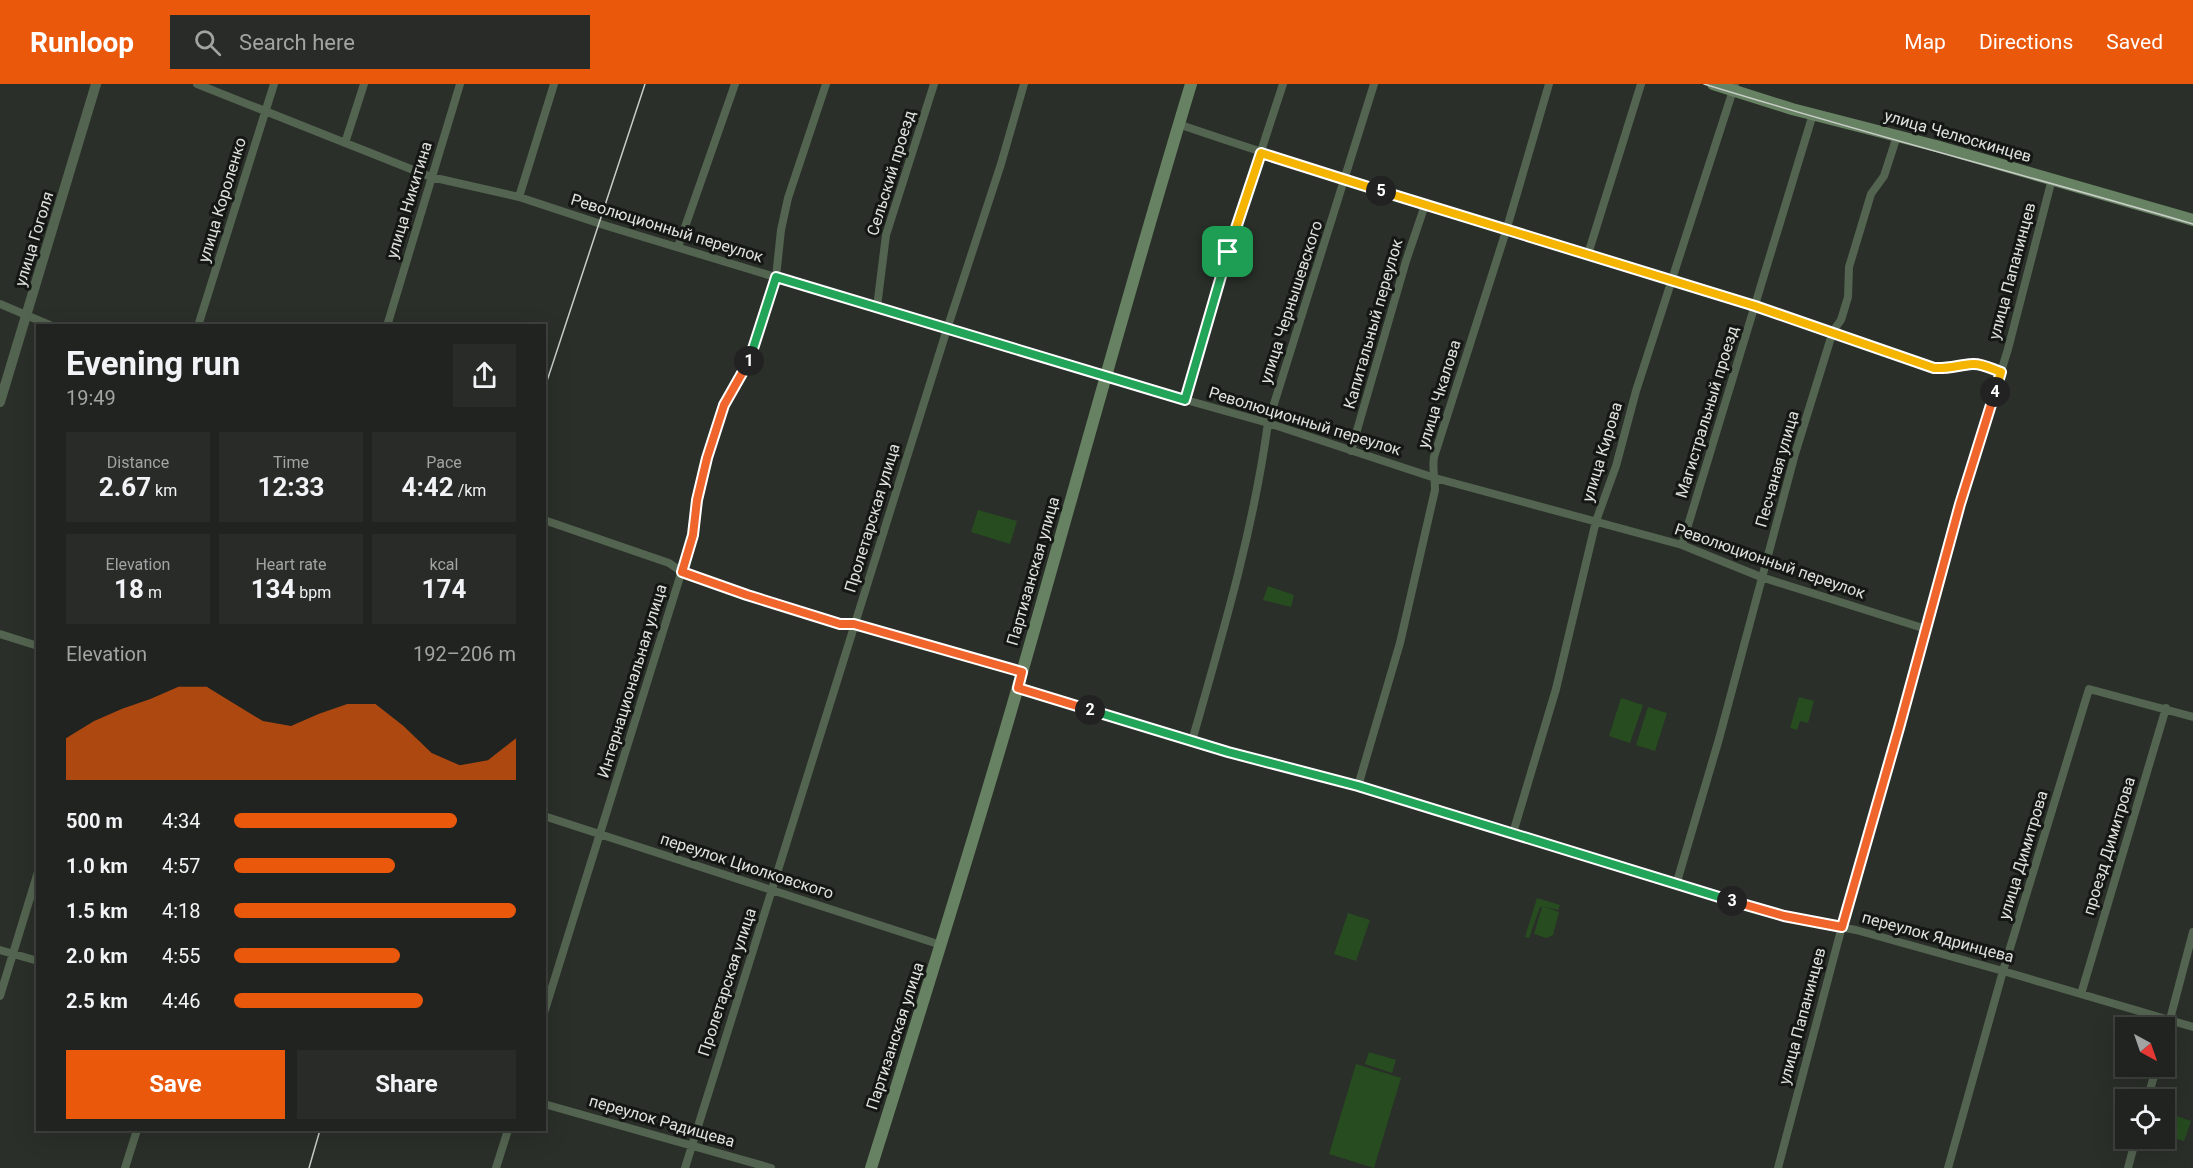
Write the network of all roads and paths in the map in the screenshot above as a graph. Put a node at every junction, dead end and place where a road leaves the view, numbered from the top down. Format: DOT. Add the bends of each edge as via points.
graph roads {
  1 [pos="96,84"];
  2 [pos="197,84"];
  3 [pos="274,84"];
  4 [pos="364,84"];
  5 [pos="460,84"];
  6 [pos="554,84"];
  7 [pos="735,84"];
  8 [pos="826,84"];
  9 [pos="934,84"];
  10 [pos="1024,84"];
  11 [pos="1191,84"];
  12 [pos="1283,84"];
  13 [pos="1374,84"];
  14 [pos="1549,84"];
  15 [pos="1641,84"];
  16 [pos="1713,84"];
  17 [pos="1734,87"];
  18 [pos="265,112"];
  19 [pos="1813,114"];
  20 [pos="1179,124"];
  21 [pos="1897,136"];
  22 [pos="345,143"];
  23 [pos="1261,153"];
  24 [pos="431,177"];
  25 [pos="1346,179"];
  26 [pos="2052,179"];
  27 [pos="519,197"];
  28 [pos="1425,205"];
  29 [pos="2193,220"];
  30 [pos="1506,231"];
  31 [pos="678,247"];
  32 [pos="1588,254"];
  33 [pos="776,277"];
  34 [pos="1671,280"];
  35 [pos="0,304"];
  36 [pos="1755,306"];
  37 [pos="877,307"];
  38 [pos="27,315"];
  39 [pos="47,324"];
  40 [pos="199,324"];
  41 [pos="388,324"];
  42 [pos="947,328"];
  43 [pos="1833,332"];
  44 [pos="2001,372"];
  45 [pos="1104,377"];
  46 [pos="1185,400"];
  47 [pos="0,402"];
  48 [pos="1268,423"];
  49 [pos="1352,451"];
  50 [pos="1435,477"];
  51 [pos="546,521"];
  52 [pos="1596,521"];
  53 [pos="1682,545"];
  54 [pos="682,572"];
  55 [pos="1761,577"];
  56 [pos="854,624"];
  57 [pos="1926,629"];
  58 [pos="0,634"];
  59 [pos="36,645"];
  60 [pos="1022,672"];
  61 [pos="1018,688"];
  62 [pos="2166,708"];
  63 [pos="2193,717"];
  64 [pos="1192,741"];
  65 [pos="1358,786"];
  66 [pos="546,817"];
  67 [pos="1513,833"];
  68 [pos="601,835"];
  69 [pos="36,879"];
  70 [pos="1676,885"];
  71 [pos="772,889"];
  72 [pos="1842,927"];
  73 [pos="2193,932"];
  74 [pos="941,945"];
  75 [pos="0,950"];
  76 [pos="13,954"];
  77 [pos="36,960"];
  78 [pos="2003,970"];
  79 [pos="2080,994"];
  80 [pos="0,996"];
  81 [pos="546,1007"];
  82 [pos="2160,1017"];
  83 [pos="2171,1017"];
  84 [pos="2175,1022"];
  85 [pos="2193,1027"];
  86 [pos="546,1105"];
  87 [pos="137,1131"];
  88 [pos="508,1131"];
  89 [pos="692,1145"];
  90 [pos="2133,1149"];
  91 [pos="125,1168"];
  92 [pos="496,1168"];
  93 [pos="685,1168"];
  94 [pos="771,1168"];
  95 [pos="870,1168"];
  96 [pos="1778,1168"];
  97 [pos="1948,1168"];
  98 [pos="2128,1168"];
  1 -- 38 [label="street, улица Гоголя"];
  2 -- 18 [label="street, Революционный переулок"];
  3 -- 18 [label="street, улица Короленко"];
  4 -- 22 [label="street"];
  5 -- 24 [label="street, улица Никитина"];
  6 -- 27 [label="street"];
  7 -- 31 [label="street"];
  8 -- 33 [label="street, Интернациональная улица" via="788,198"];
  9 -- 37 [label="street, Сельский проезд" via="886,235"];
  10 -- 42 [label="street, Пролетарская улица"];
  11 -- 20 [label="main road, Партизанская улица"];
  12 -- 23 [label="street"];
  13 -- 25 [label="street, улица Чернышевского"];
  14 -- 30 [label="street, улица Чкалова"];
  15 -- 32 [label="street"];
  16 -- 17 [label="main road, улица Челюскинцев"];
  17 -- 19 [label="main road, улица Челюскинцев"];
  17 -- 34 [label="street, улица Кирова"];
  18 -- 22 [label="street, Революционный переулок"];
  18 -- 40 [label="street, улица Короленко"];
  19 -- 21 [label="main road, улица Челюскинцев"];
  19 -- 36 [label="street, Магистральный проезд"];
  20 -- 23 [label="street"];
  20 -- 45 [label="main road, Партизанская улица"];
  21 -- 26 [label="main road, улица Челюскинцев"];
  21 -- 43 [label="street, Песчаная улица" via="1884,176 1871,194 1849,267 1844,313"];
  22 -- 24 [label="street, Революционный переулок"];
  23 -- 25 [label="street"];
  23 -- 46 [label="street"];
  24 -- 27 [label="street, Революционный переулок"];
  24 -- 41 [label="street, улица Никитина"];
  25 -- 28 [label="street"];
  25 -- 48 [label="street, улица Чернышевского"];
  26 -- 29 [label="main road, улица Челюскинцев"];
  26 -- 44 [label="street, улица Папанинцев"];
  27 -- 31 [label="street, Революционный переулок"];
  28 -- 30 [label="street"];
  28 -- 49 [label="street, Капитальный переулок"];
  30 -- 32 [label="street"];
  30 -- 50 [label="street, улица Чкалова" via="1434,456"];
  31 -- 33 [label="street, Революционный переулок"];
  32 -- 34 [label="street"];
  33 -- 37 [label="street, Революционный переулок"];
  33 -- 54 [label="street, Интернациональная улица" via="748,362 724,405 707,458"];
  34 -- 36 [label="street"];
  34 -- 52 [label="street, улица Кирова"];
  35 -- 38 [label="street"];
  36 -- 43 [label="street"];
  36 -- 53 [label="street, Магистральный проезд"];
  37 -- 42 [label="street, Революционный переулок"];
  38 -- 39 [label="street"];
  38 -- 47 [label="street, улица Гоголя"];
  42 -- 45 [label="street, Революционный переулок"];
  42 -- 56 [label="street, Пролетарская улица"];
  43 -- 44 [label="street" via="1934,368 1973,364"];
  43 -- 55 [label="street, Песчаная улица"];
  44 -- 57 [label="street, улица Папанинцев"];
  45 -- 46 [label="street, Революционный переулок"];
  45 -- 60 [label="main road, Партизанская улица"];
  46 -- 48 [label="street, Революционный переулок"];
  48 -- 49 [label="street, Революционный переулок"];
  48 -- 64 [label="street, улица Чернышевского" via="1261,474 1232,602"];
  49 -- 50 [label="street, Революционный переулок"];
  50 -- 52 [label="street, Революционный переулок"];
  50 -- 65 [label="street, улица Чкалова" via="1401,643"];
  51 -- 54 [label="street" via="669,563"];
  52 -- 53 [label="street, Революционный переулок"];
  52 -- 67 [label="street, улица Кирова" via="1557,689"];
  53 -- 55 [label="street, Революционный переулок"];
  54 -- 56 [label="street" via="840,624"];
  54 -- 68 [label="street, Интернациональная улица"];
  55 -- 57 [label="street, Революционный переулок"];
  55 -- 70 [label="street, Песчаная улица"];
  56 -- 60 [label="street"];
  56 -- 71 [label="street, Пролетарская улица"];
  57 -- 72 [label="street, улица Папанинцев"];
  58 -- 59 [label="street"];
  60 -- 61 [label="main road, Партизанская улица"];
  61 -- 64 [label="street, переулок Ядринцева"];
  61 -- 74 [label="main road, Партизанская улица"];
  62 -- 63 [label="street"];
  62 -- 78 [label="street, улица Димитрова" via="2089,689"];
  62 -- 79 [label="street, проезд Димитрова"];
  64 -- 65 [label="street, переулок Ядринцева"];
  65 -- 67 [label="street, переулок Ядринцева"];
  66 -- 68 [label="street, переулок Циолковского"];
  67 -- 70 [label="street, переулок Ядринцева"];
  68 -- 71 [label="street, переулок Циолковского"];
  68 -- 81 [label="street, Интернациональная улица"];
  69 -- 76 [label="street"];
  70 -- 72 [label="street, переулок Ядринцева" via="1784,916"];
  71 -- 74 [label="street, переулок Циолковского"];
  71 -- 89 [label="street, Пролетарская улица"];
  72 -- 78 [label="street, переулок Ядринцева"];
  72 -- 96 [label="street, улица Папанинцев"];
  73 -- 83 [label="street"];
  74 -- 95 [label="main road, Партизанская улица"];
  75 -- 76 [label="street"];
  76 -- 77 [label="street"];
  76 -- 80 [label="street"];
  78 -- 79 [label="street, переулок Ядринцева"];
  78 -- 97 [label="street, улица Димитрова"];
  79 -- 82 [label="street, переулок Ядринцева"];
  84 -- 85 [label="street, переулок Ядринцева"];
  86 -- 89 [label="street, переулок Радищева"];
  87 -- 91 [label="street"];
  88 -- 92 [label="street"];
  89 -- 93 [label="street, Пролетарская улица"];
  89 -- 94 [label="street, переулок Радищева"];
  90 -- 98 [label="street"];
}
